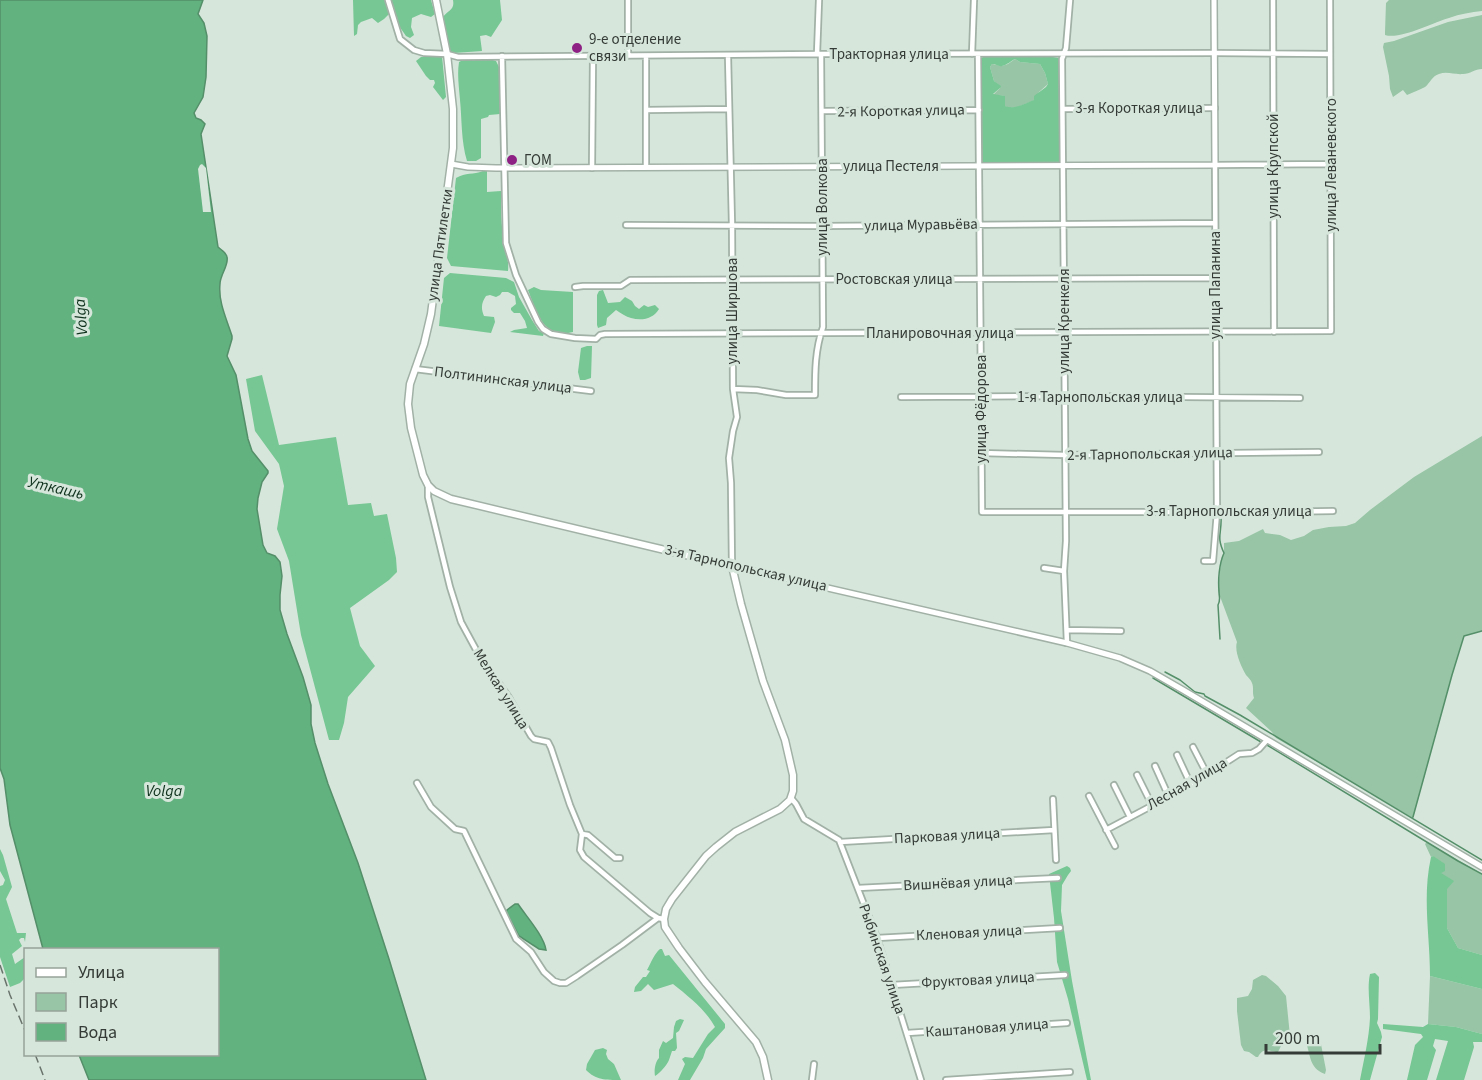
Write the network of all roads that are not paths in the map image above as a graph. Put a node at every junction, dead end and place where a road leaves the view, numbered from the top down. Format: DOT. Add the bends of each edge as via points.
graph roads {
  1 [pos="388,0"];
  2 [pos="436,0"];
  3 [pos="628,0"];
  4 [pos="819,0"];
  5 [pos="974,0"];
  6 [pos="1070,0"];
  7 [pos="1214,0"];
  8 [pos="1273,0"];
  9 [pos="1330,0"];
  10 [pos="1064,53"];
  11 [pos="1215,53"];
  12 [pos="1272,53"];
  13 [pos="447,54"];
  14 [pos="819,54"];
  15 [pos="975,54"];
  16 [pos="1330,54"];
  17 [pos="502,56"];
  18 [pos="593,56"];
  19 [pos="628,56"];
  20 [pos="646,56"];
  21 [pos="728,56"];
  22 [pos="1215,108"];
  23 [pos="729,109"];
  24 [pos="1063,109"];
  25 [pos="646,110"];
  26 [pos="979,110"];
  27 [pos="822,111"];
  28 [pos="451,164"];
  29 [pos="1330,164"];
  30 [pos="1215,165"];
  31 [pos="1273,165"];
  32 [pos="822,166"];
  33 [pos="979,166"];
  34 [pos="1063,166"];
  35 [pos="646,167"];
  36 [pos="731,167"];
  37 [pos="504,168"];
  38 [pos="592,168"];
  39 [pos="1063,223"];
  40 [pos="1215,223"];
  41 [pos="980,224"];
  42 [pos="626,225"];
  43 [pos="732,225"];
  44 [pos="822,226"];
  45 [pos="1064,278"];
  46 [pos="1215,278"];
  47 [pos="980,279"];
  48 [pos="732,280"];
  49 [pos="822,280"];
  50 [pos="575,287"];
  51 [pos="1331,331"];
  52 [pos="1215,332"];
  53 [pos="1274,332"];
  54 [pos="821,333"];
  55 [pos="981,333"];
  56 [pos="1064,333"];
  57 [pos="732,334"];
  58 [pos="415,369"];
  59 [pos="733,388"];
  60 [pos="591,391"];
  61 [pos="981,396"];
  62 [pos="1065,396"];
  63 [pos="901,397"];
  64 [pos="1215,397"];
  65 [pos="1300,398"];
  66 [pos="1319,452"];
  67 [pos="981,453"];
  68 [pos="1217,453"];
  69 [pos="1065,455"];
  70 [pos="428,485"];
  71 [pos="1066,511"];
  72 [pos="1333,511"];
  73 [pos="982,512"];
  74 [pos="1217,512"];
  75 [pos="1204,561"];
  76 [pos="732,566"];
  77 [pos="1044,568"];
  78 [pos="1064,572"];
  79 [pos="1067,630"];
  80 [pos="1121,631"];
  81 [pos="1067,643"];
  82 [pos="1267,740"];
  83 [pos="1193,747"];
  84 [pos="1178,755"];
  85 [pos="1155,766"];
  86 [pos="1207,774"];
  87 [pos="1137,775"];
  88 [pos="417,783"];
  89 [pos="1114,785"];
  90 [pos="1191,785"];
  91 [pos="1089,796"];
  92 [pos="1169,796"];
  93 [pos="791,798"];
  94 [pos="1053,798"];
  95 [pos="1152,805"];
  96 [pos="1130,817"];
  97 [pos="1054,830"];
  98 [pos="1106,830"];
  99 [pos="582,834"];
  100 [pos="839,841"];
  101 [pos="1114,846"];
  102 [pos="620,858"];
  103 [pos="1056,860"];
  104 [pos="1482,867"];
  105 [pos="1058,878"];
  106 [pos="858,888"];
  107 [pos="661,919"];
  108 [pos="1060,928"];
  109 [pos="877,938"];
  110 [pos="1065,975"];
  111 [pos="892,985"];
  112 [pos="1067,1023"];
  113 [pos="907,1033"];
  114 [pos="814,1064"];
  115 [pos="1070,1072"];
  116 [pos="768,1080"];
  117 [pos="812,1080"];
  118 [pos="921,1080"];
  119 [pos="946,1080"];
  1 -- 13 [label="street, Тракторная улица" via="400,39 414,50"];
  2 -- 13 [label="main road, улица Пятилетки"];
  3 -- 19 [label="street"];
  4 -- 14 [label="street, улица Волкова"];
  5 -- 15 [label="street, улица Фёдорова"];
  6 -- 10 [label="street, улица Кренкеля"];
  7 -- 11 [label="street, улица Папанина"];
  8 -- 12 [label="street, улица Крупской"];
  9 -- 16 [label="street, улица Леваневского"];
  10 -- 11 [label="street, Тракторная улица"];
  10 -- 15 [label="street, Тракторная улица"];
  10 -- 24 [label="street, улица Кренкеля"];
  11 -- 12 [label="street, Тракторная улица"];
  11 -- 22 [label="street, улица Папанина"];
  12 -- 16 [label="street, Тракторная улица"];
  12 -- 31 [label="street, улица Крупской"];
  13 -- 17 [label="street, Тракторная улица"];
  13 -- 28 [label="main road, улица Пятилетки" via="454,123"];
  14 -- 15 [label="street, Тракторная улица"];
  14 -- 21 [label="street, Тракторная улица"];
  14 -- 27 [label="street, улица Волкова"];
  15 -- 26 [label="street, улица Фёдорова"];
  16 -- 29 [label="street, улица Леваневского"];
  17 -- 18 [label="street, Тракторная улица"];
  17 -- 37 [label="street"];
  18 -- 19 [label="street, Тракторная улица"];
  18 -- 38 [label="street"];
  19 -- 20 [label="street, Тракторная улица"];
  20 -- 21 [label="street, Тракторная улица"];
  20 -- 25 [label="street"];
  21 -- 23 [label="street, улица Ширшова"];
  22 -- 24 [label="street, 3-я Короткая улица"];
  22 -- 30 [label="street, улица Папанина"];
  23 -- 25 [label="street"];
  23 -- 36 [label="street, улица Ширшова"];
  24 -- 34 [label="street, улица Кренкеля"];
  25 -- 35 [label="street"];
  26 -- 27 [label="street, 2-я Короткая улица"];
  26 -- 33 [label="street, улица Фёдорова"];
  27 -- 32 [label="street, улица Волкова"];
  28 -- 37 [label="street, улица Пестеля"];
  28 -- 58 [label="main road, улица Пятилетки" via="431,314"];
  29 -- 31 [label="street, улица Пестеля"];
  29 -- 51 [label="street, улица Леваневского"];
  30 -- 31 [label="street, улица Пестеля"];
  30 -- 34 [label="street, улица Пестеля"];
  30 -- 40 [label="street, улица Папанина"];
  31 -- 53 [label="street, улица Крупской"];
  32 -- 33 [label="street, улица Пестеля"];
  32 -- 36 [label="street, улица Пестеля"];
  32 -- 44 [label="street, улица Волкова"];
  33 -- 34 [label="street, улица Пестеля"];
  33 -- 41 [label="street, улица Фёдорова"];
  34 -- 39 [label="street, улица Кренкеля"];
  35 -- 36 [label="street, улица Пестеля"];
  35 -- 38 [label="street, улица Пестеля"];
  36 -- 43 [label="street, улица Ширшова"];
  37 -- 38 [label="street, улица Пестеля"];
  37 -- 57 [label="street, Планировочная улица" via="506,243 516,275 543,329 551,334 596,339 605,334"];
  39 -- 40 [label="street, улица Муравьёва"];
  39 -- 41 [label="street, улица Муравьёва"];
  39 -- 45 [label="street, улица Кренкеля"];
  40 -- 46 [label="street, улица Папанина"];
  41 -- 44 [label="street, улица Муравьёва"];
  41 -- 47 [label="street, улица Фёдорова"];
  42 -- 43 [label="street, улица Муравьёва"];
  43 -- 44 [label="street, улица Муравьёва"];
  43 -- 48 [label="street, улица Ширшова"];
  44 -- 49 [label="street, улица Волкова"];
  45 -- 46 [label="street, Ростовская улица"];
  45 -- 47 [label="street, Ростовская улица"];
  45 -- 56 [label="street, улица Кренкеля"];
  46 -- 52 [label="street, улица Папанина"];
  47 -- 49 [label="street, Ростовская улица"];
  47 -- 55 [label="street, улица Фёдорова"];
  48 -- 49 [label="street, Ростовская улица"];
  48 -- 50 [label="street, Ростовская улица" via="630,280 621,286"];
  48 -- 57 [label="street, улица Ширшова"];
  49 -- 54 [label="street, улица Волкова"];
  51 -- 53 [label="street, Планировочная улица"];
  52 -- 53 [label="street, Планировочная улица"];
  52 -- 56 [label="street, Планировочная улица"];
  52 -- 64 [label="street, улица Папанина"];
  54 -- 55 [label="street, Планировочная улица"];
  54 -- 57 [label="street, Планировочная улица"];
  54 -- 59 [label="street, улица Волкова" via="815,362 815,395"];
  55 -- 56 [label="street, Планировочная улица"];
  55 -- 61 [label="street, улица Фёдорова"];
  56 -- 62 [label="street, улица Кренкеля"];
  57 -- 59 [label="street, улица Ширшова"];
  58 -- 60 [label="street, Полтининская улица"];
  58 -- 70 [label="main road, улица Пятилетки" via="409,391 410,420"];
  59 -- 76 [label="street, улица Ширшова" via="737,417 729,458"];
  61 -- 62 [label="street, 1-я Тарнопольская улица"];
  61 -- 63 [label="street, 1-я Тарнопольская улица"];
  61 -- 67 [label="street, улица Фёдорова"];
  62 -- 64 [label="street, 1-я Тарнопольская улица"];
  62 -- 69 [label="street, улица Кренкеля"];
  64 -- 65 [label="street, 1-я Тарнопольская улица"];
  64 -- 68 [label="street, улица Папанина"];
  66 -- 68 [label="street, 2-я Тарнопольская улица"];
  67 -- 69 [label="street, 2-я Тарнопольская улица"];
  67 -- 73 [label="street, улица Фёдорова"];
  68 -- 69 [label="street, 2-я Тарнопольская улица"];
  68 -- 74 [label="street, улица Папанина"];
  69 -- 71 [label="street, улица Кренкеля"];
  70 -- 76 [label="main road, 3-я Тарнопольская улица" via="451,498"];
  70 -- 99 [label="street, Мелкая улица" via="461,622 531,736 548,742"];
  71 -- 73 [label="street, 3-я Тарнопольская улица"];
  71 -- 74 [label="street, 3-я Тарнопольская улица"];
  71 -- 78 [label="street, улица Кренкеля"];
  72 -- 74 [label="street, 3-я Тарнопольская улица"];
  74 -- 75 [label="street, улица Папанина" via="1213,561"];
  76 -- 81 [label="street, 3-я Тарнопольская улица"];
  76 -- 93 [label="main road" via="763,681 785,740 793,775"];
  77 -- 78 [label="street"];
  78 -- 79 [label="street, улица Кренкеля"];
  79 -- 80 [label="street"];
  79 -- 81 [label="street, улица Кренкеля"];
  81 -- 82 [label="street, 3-я Тарнопольская улица" via="1142,667"];
  82 -- 86 [label="street, Лесная улица" via="1252,753 1239,754"];
  82 -- 104 [label="street, 3-я Тарнопольская улица"];
  83 -- 86 [label="street"];
  84 -- 90 [label="street"];
  85 -- 92 [label="street"];
  86 -- 90 [label="street, Лесная улица"];
  87 -- 95 [label="street"];
  88 -- 107 [label="street" via="431,807 455,829 464,831 516,939 554,981 566,983"];
  89 -- 96 [label="street"];
  90 -- 92 [label="street, Лесная улица"];
  91 -- 98 [label="street"];
  92 -- 95 [label="street, Лесная улица"];
  93 -- 100 [label="street" via="804,819"];
  93 -- 107 [label="main road" via="780,809 735,832 711,851"];
  94 -- 97 [label="street"];
  95 -- 96 [label="street, Лесная улица"];
  96 -- 98 [label="street, Лесная улица"];
  97 -- 100 [label="street, Парковая улица"];
  97 -- 103 [label="street"];
  98 -- 101 [label="street"];
  99 -- 102 [label="street"];
  99 -- 107 [label="street, Мелкая улица" via="580,850 584,857"];
  100 -- 106 [label="street, Рыбинская улица"];
  105 -- 106 [label="street, Вишнёвая улица"];
  106 -- 109 [label="street, Рыбинская улица"];
  107 -- 116 [label="main road" via="674,942 756,1042"];
  108 -- 109 [label="street, Кленовая улица"];
  109 -- 111 [label="street, Рыбинская улица"];
  110 -- 111 [label="street, Фруктовая улица"];
  111 -- 113 [label="street, Рыбинская улица"];
  112 -- 113 [label="street, Каштановая улица"];
  113 -- 118 [label="street, Рыбинская улица"];
  114 -- 117 [label="street"];
  115 -- 119 [label="street"];
}
